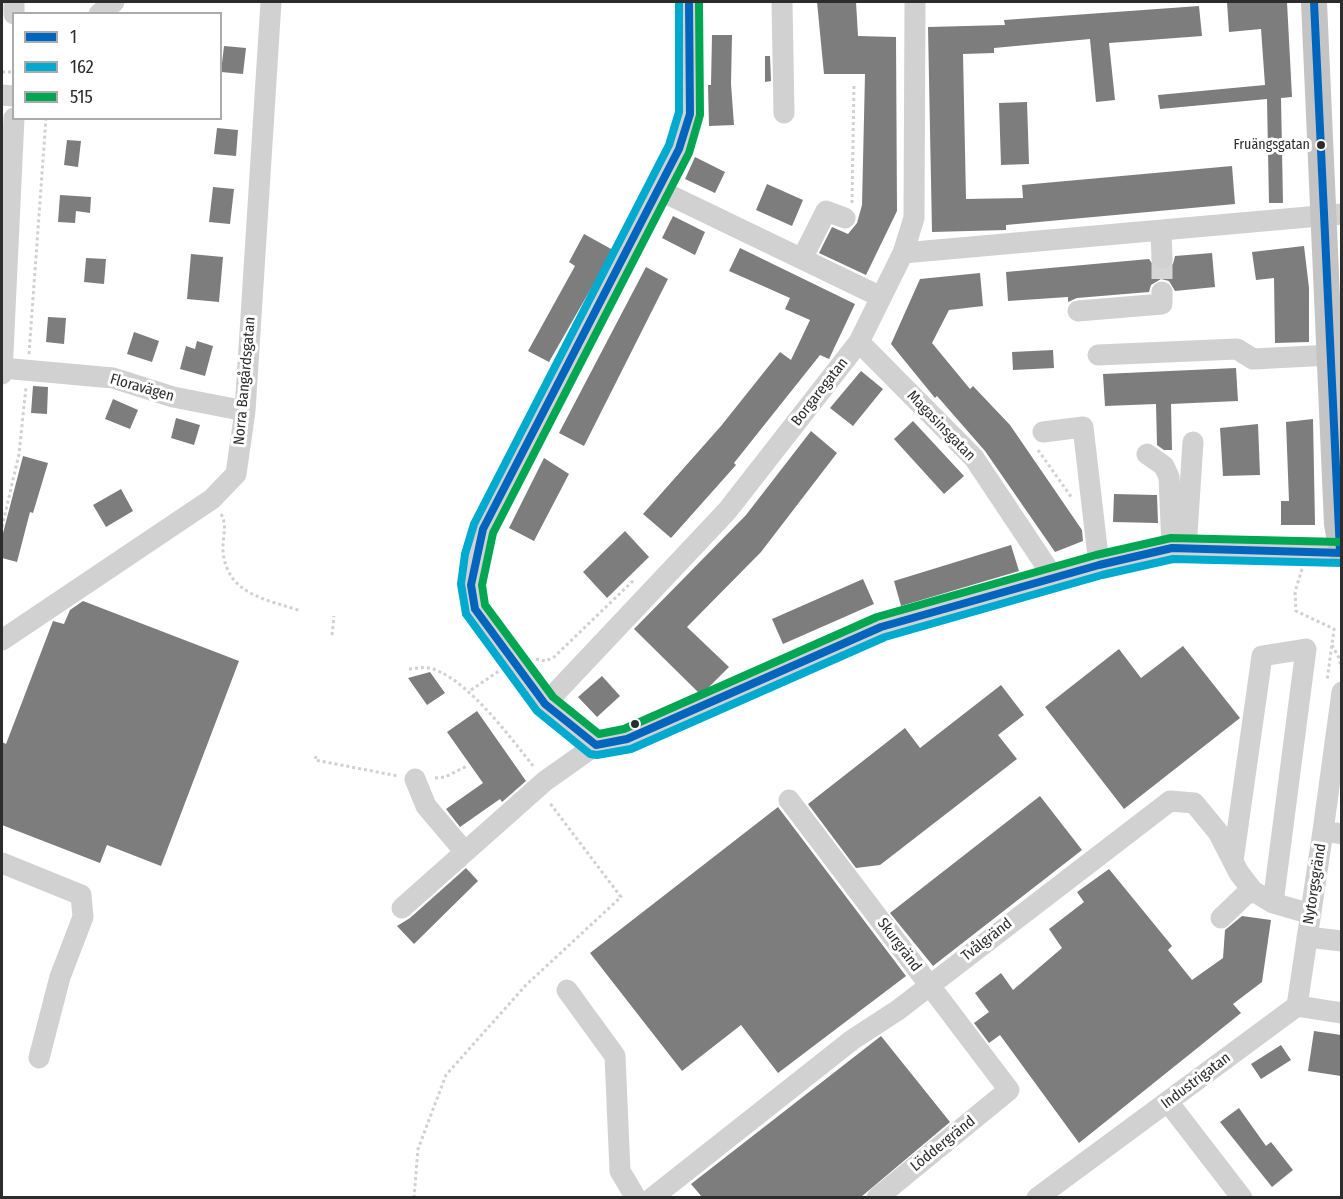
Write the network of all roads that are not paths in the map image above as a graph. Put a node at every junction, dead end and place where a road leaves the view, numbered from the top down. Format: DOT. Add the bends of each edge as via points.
graph roads {
  1 [pos="114,2"];
  2 [pos="271,2"];
  3 [pos="689,2"];
  4 [pos="782,2"];
  5 [pos="914,2"];
  6 [pos="921,2"];
  7 [pos="1314,2"];
  8 [pos="102,12"];
  9 [pos="784,113"];
  10 [pos="14,120"];
  11 [pos="659,190"];
  12 [pos="1332,215"];
  13 [pos="845,218"];
  14 [pos="1161,230"];
  15 [pos="903,253"];
  16 [pos="802,258"];
  17 [pos="1162,258"];
  18 [pos="1162,292"];
  19 [pos="881,297"];
  20 [pos="1078,311"];
  21 [pos="859,342"];
  22 [pos="1098,355"];
  23 [pos="1331,355"];
  24 [pos="2,368"];
  25 [pos="2,374"];
  26 [pos="245,411"];
  27 [pos="1039,438"];
  28 [pos="1193,442"];
  29 [pos="1338,448"];
  30 [pos="1148,453"];
  31 [pos="1179,549"];
  32 [pos="1341,553"];
  33 [pos="1099,565"];
  34 [pos="1054,578"];
  35 [pos="2,640"];
  36 [pos="1341,692"];
  37 [pos="545,704"];
  38 [pos="596,745"];
  39 [pos="415,779"];
  40 [pos="789,800"];
  41 [pos="1332,832"];
  42 [pos="465,852"];
  43 [pos="1233,861"];
  44 [pos="2,863"];
  45 [pos="1252,891"];
  46 [pos="1274,903"];
  47 [pos="402,908"];
  48 [pos="1311,914"];
  49 [pos="1221,918"];
  50 [pos="1307,937"];
  51 [pos="1341,941"];
  52 [pos="929,986"];
  53 [pos="567,990"];
  54 [pos="1297,1006"];
  55 [pos="1341,1013"];
  56 [pos="39,1058"];
  57 [pos="1009,1090"];
  58 [pos="1168,1102"];
  59 [pos="636,1197"];
  60 [pos="652,1197"];
  61 [pos="877,1197"];
  62 [pos="1037,1197"];
  63 [pos="1242,1197"];
  1 -- 8 [label="street"];
  2 -- 26 [label="street, Norra Bangårdsgatan"];
  3 -- 11 [label="street" via="690,114 679,149"];
  4 -- 9 [label="street"];
  5 -- 6 [label="street"];
  5 -- 15 [label="street, Borgaregatan" via="914,218"];
  7 -- 12 [label="main road"];
  10 -- 24 [label="street"];
  11 -- 16 [label="street"];
  11 -- 37 [label="street" via="483,529 471,585 475,609"];
  12 -- 14 [label="street"];
  12 -- 23 [label="main road"];
  13 -- 16 [label="street" via="826,211"];
  14 -- 15 [label="street"];
  14 -- 17 [label="street"];
  15 -- 19 [label="street, Borgaregatan"];
  16 -- 19 [label="street"];
  18 -- 20 [label="street" via="1162,304"];
  19 -- 21 [label="street, Borgaregatan"];
  21 -- 34 [label="street, Magasinsgatan" via="974,458"];
  21 -- 37 [label="street, Borgaregatan" via="727,511"];
  22 -- 23 [label="street" via="1237,349 1253,359"];
  23 -- 29 [label="main road"];
  24 -- 25 [label="street"];
  24 -- 26 [label="street, Floravägen" via="113,378 173,397"];
  26 -- 35 [label="street, Norra Bangårdsgatan" via="236,474 212,499"];
  27 -- 33 [label="street" via="1083,427"];
  28 -- 31 [label="street"];
  29 -- 32 [label="main road"];
  30 -- 31 [label="street" via="1164,466 1169,477"];
  31 -- 32 [label="street"];
  31 -- 33 [label="street"];
  33 -- 34 [label="street"];
  34 -- 38 [label="street" via="880,627 627,739"];
  36 -- 41 [label="street, Nytorgsgränd"];
  37 -- 38 [label="street"];
  38 -- 42 [label="street" via="545,781"];
  39 -- 42 [label="street" via="426,806"];
  40 -- 52 [label="street, Skurgränd"];
  41 -- 48 [label="street, Nytorgsgränd"];
  42 -- 47 [label="street"];
  43 -- 45 [label="street, Tvålgränd"];
  43 -- 46 [label="street" via="1262,656 1305,649"];
  43 -- 52 [label="street, Tvålgränd" via="1218,832 1194,803 1170,801"];
  44 -- 56 [label="street" via="81,895 83,917 60,977"];
  45 -- 46 [label="street, Tvålgränd"];
  45 -- 49 [label="street"];
  46 -- 48 [label="street, Tvålgränd"];
  48 -- 50 [label="street, Nytorgsgränd"];
  50 -- 51 [label="street"];
  50 -- 54 [label="street"];
  52 -- 57 [label="street, Skurgränd"];
  52 -- 60 [label="street, Tvålgränd" via="852,1040"];
  53 -- 59 [label="street" via="615,1056 620,1171"];
  54 -- 55 [label="street"];
  54 -- 58 [label="street, Industrigatan"];
  57 -- 61 [label="street, Löddergränd"];
  58 -- 62 [label="street, Industrigatan"];
  58 -- 63 [label="street"];
}
